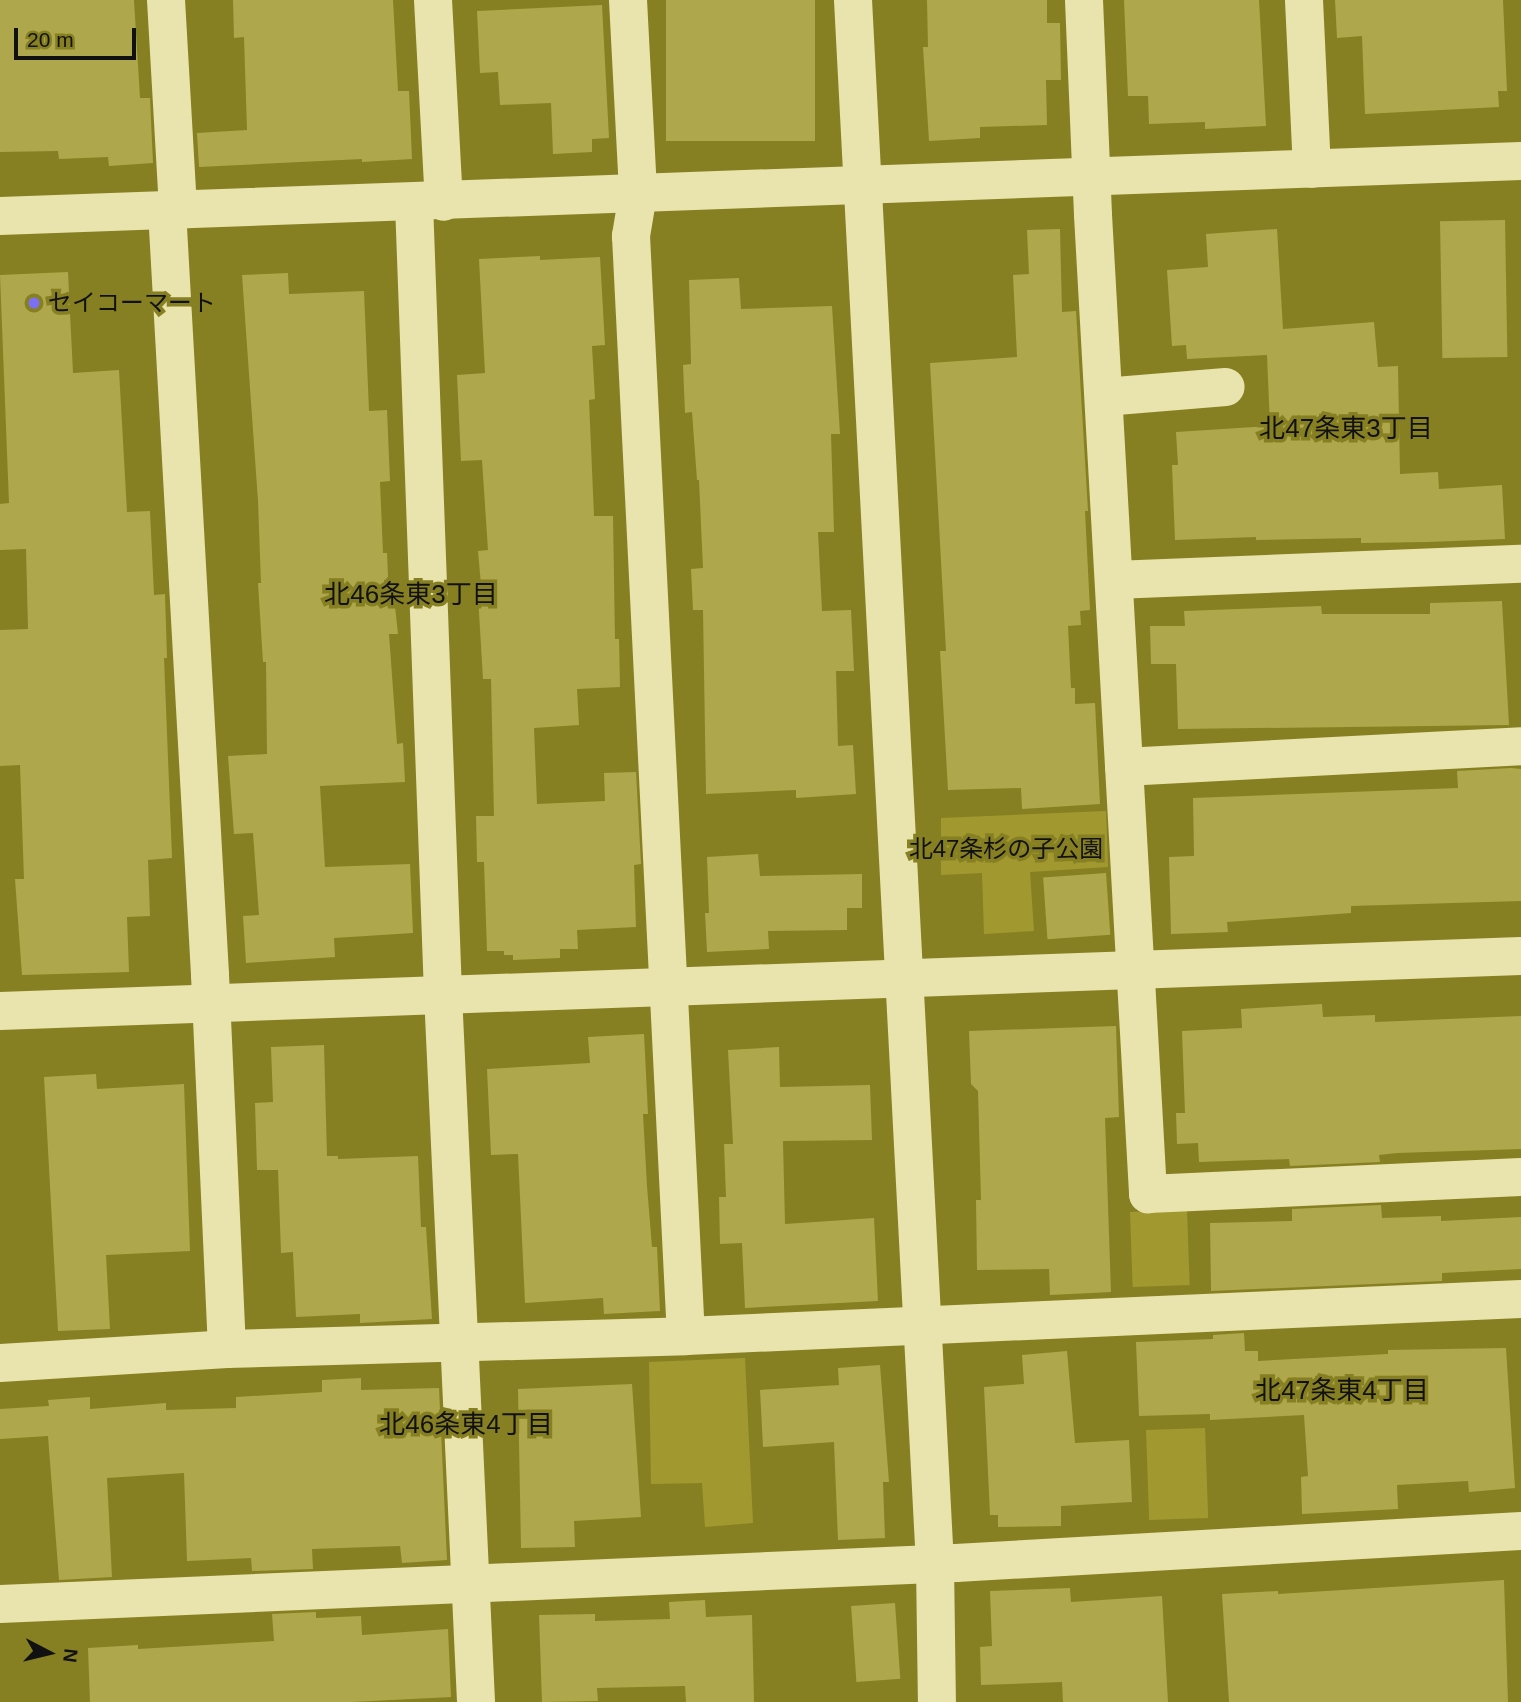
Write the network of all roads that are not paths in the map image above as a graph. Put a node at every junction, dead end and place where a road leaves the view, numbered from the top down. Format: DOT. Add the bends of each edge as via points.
graph roads {
  1 [pos="166,0"];
  2 [pos="433,0"];
  3 [pos="628,0"];
  4 [pos="853,0"];
  5 [pos="1084,0"];
  6 [pos="1304,0"];
  7 [pos="1521,161"];
  8 [pos="1312,169"];
  9 [pos="1091,176"];
  10 [pos="864,185"];
  11 [pos="638,194"];
  12 [pos="429,203"];
  13 [pos="172,210"];
  14 [pos="0,216"];
  15 [pos="1226,387"];
  16 [pos="1104,397"];
  17 [pos="1521,564"];
  18 [pos="1114,580"];
  19 [pos="1521,746"];
  20 [pos="1124,767"];
  21 [pos="1521,956"];
  22 [pos="1135,970"];
  23 [pos="902,978"];
  24 [pos="669,986"];
  25 [pos="443,994"];
  26 [pos="211,1003"];
  27 [pos="0,1011"];
  28 [pos="1521,1177"];
  29 [pos="1521,1299"];
  30 [pos="922,1325"];
  31 [pos="686,1336"];
  32 [pos="460,1342"];
  33 [pos="227,1349"];
  34 [pos="0,1363"];
  35 [pos="1521,1531"];
  36 [pos="935,1564"];
  37 [pos="470,1584"];
  38 [pos="0,1604"];
  39 [pos="476,1702"];
  40 [pos="937,1702"];
  1 -- 13 [label="street"];
  2 -- 12 [label="street"];
  3 -- 11 [label="street"];
  4 -- 10 [label="street"];
  5 -- 9 [label="street"];
  6 -- 8 [label="street"];
  7 -- 8 [label="street"];
  8 -- 9 [label="street"];
  9 -- 10 [label="street"];
  9 -- 16 [label="street"];
  10 -- 11 [label="street"];
  10 -- 23 [label="street"];
  11 -- 12 [label="street"];
  11 -- 24 [label="street" via="631,236"];
  12 -- 13 [label="street"];
  12 -- 25 [label="street"];
  13 -- 14 [label="street"];
  13 -- 26 [label="street"];
  15 -- 16 [label="street"];
  16 -- 18 [label="street"];
  17 -- 18 [label="street"];
  18 -- 20 [label="street"];
  19 -- 20 [label="street"];
  20 -- 22 [label="street"];
  21 -- 22 [label="street"];
  22 -- 23 [label="street"];
  22 -- 28 [label="street" via="1148,1194"];
  23 -- 24 [label="street"];
  23 -- 30 [label="street"];
  24 -- 25 [label="street"];
  24 -- 31 [label="street"];
  25 -- 26 [label="street"];
  25 -- 32 [label="street"];
  26 -- 27 [label="street"];
  26 -- 33 [label="street"];
  29 -- 30 [label="street"];
  30 -- 31 [label="street"];
  30 -- 36 [label="street"];
  31 -- 32 [label="street"];
  32 -- 33 [label="street"];
  32 -- 37 [label="street"];
  33 -- 34 [label="street"];
  35 -- 36 [label="street"];
  36 -- 37 [label="street"];
  36 -- 40 [label="street"];
  37 -- 38 [label="street"];
  37 -- 39 [label="street"];
}
